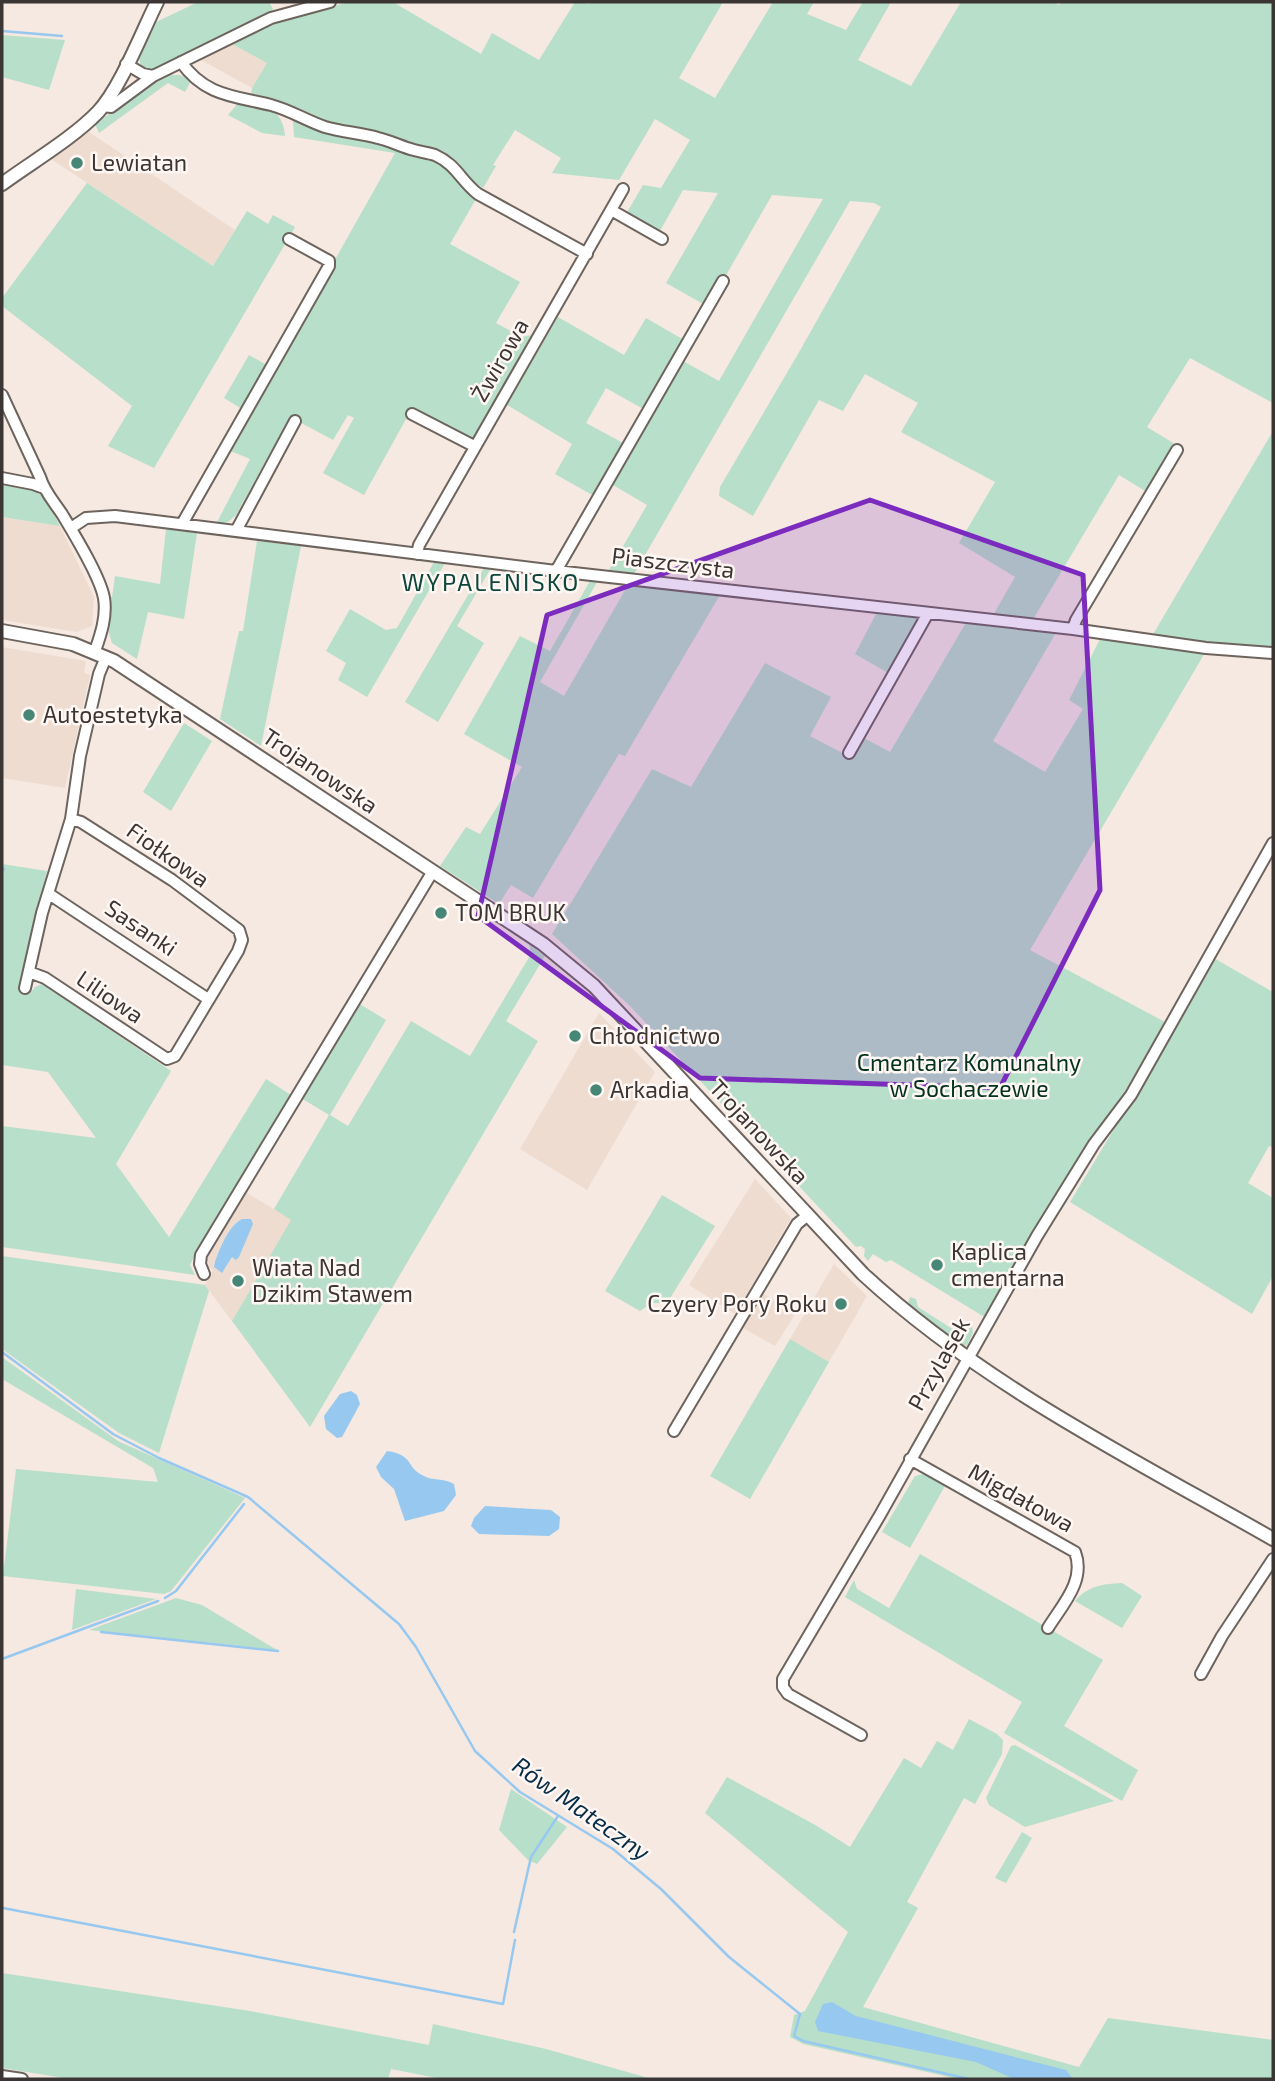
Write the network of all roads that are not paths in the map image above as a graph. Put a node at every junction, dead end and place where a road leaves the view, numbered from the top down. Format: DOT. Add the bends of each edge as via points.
graph roads {
  1 [pos="157,2"];
  2 [pos="330,2"];
  3 [pos="181,62"];
  4 [pos="126,64"];
  5 [pos="153,76"];
  6 [pos="103,106"];
  7 [pos="2,184"];
  8 [pos="623,189"];
  9 [pos="611,210"];
  10 [pos="289,239"];
  11 [pos="662,239"];
  12 [pos="587,254"];
  13 [pos="723,281"];
  14 [pos="2,395"];
  15 [pos="412,414"];
  16 [pos="295,421"];
  17 [pos="474,446"];
  18 [pos="1177,450"];
  19 [pos="2,478"];
  20 [pos="44,488"];
  21 [pos="182,524"];
  22 [pos="71,528"];
  23 [pos="236,531"];
  24 [pos="417,554"];
  25 [pos="556,571"];
  26 [pos="928,613"];
  27 [pos="1073,629"];
  28 [pos="2,631"];
  29 [pos="1273,653"];
  30 [pos="100,654"];
  31 [pos="849,753"];
  32 [pos="71,818"];
  33 [pos="1273,843"];
  34 [pos="433,871"];
  35 [pos="49,894"];
  36 [pos="29,972"];
  37 [pos="25,988"];
  38 [pos="208,999"];
  39 [pos="808,1215"];
  40 [pos="204,1274"];
  41 [pos="968,1358"];
  42 [pos="674,1431"];
  43 [pos="910,1459"];
  44 [pos="1273,1539"];
  45 [pos="1273,1559"];
  46 [pos="1048,1628"];
  47 [pos="1201,1674"];
  48 [pos="861,1735"];
  49 [pos="2,2076"];
  50 [pos="22,2079"];
  1 -- 4 [label="street"];
  2 -- 3 [label="street" via="271,18"];
  3 -- 5 [label="street"];
  3 -- 12 [label="street" via="202,84 223,95 271,105 323,126 434,155 459,171 464,183 478,194"];
  4 -- 5 [label="street"];
  4 -- 6 [label="street"];
  5 -- 6 [label="street" via="111,107"];
  6 -- 7 [label="street"];
  8 -- 9 [label="street, Żwirowa"];
  9 -- 11 [label="street"];
  9 -- 12 [label="street, Żwirowa"];
  10 -- 21 [label="street" via="329,261 329,266"];
  12 -- 17 [label="street, Żwirowa"];
  13 -- 25 [label="street"];
  14 -- 20 [label="street"];
  15 -- 17 [label="street"];
  16 -- 23 [label="street"];
  17 -- 24 [label="street, Żwirowa"];
  18 -- 27 [label="street"];
  19 -- 20 [label="street"];
  20 -- 22 [label="street"];
  21 -- 22 [label="street, Piaszczysta" via="103,515 80,520"];
  21 -- 23 [label="street, Piaszczysta"];
  22 -- 30 [label="street" via="104,598"];
  23 -- 24 [label="street, Piaszczysta"];
  24 -- 25 [label="street, Piaszczysta"];
  25 -- 26 [label="street, Piaszczysta"];
  26 -- 27 [label="street, Piaszczysta"];
  26 -- 31 [label="street"];
  27 -- 29 [label="street, Piaszczysta" via="1206,649"];
  28 -- 30 [label="street, Trojanowska" via="73,644"];
  30 -- 32 [label="street"];
  30 -- 34 [label="street, Trojanowska"];
  32 -- 35 [label="street"];
  32 -- 38 [label="street, Fiołkowa" via="172,880 240,930 238,951"];
  33 -- 41 [label="street, Przylasek" via="1131,1095 1080,1167"];
  34 -- 39 [label="street, Trojanowska" via="543,944 584,978"];
  34 -- 40 [label="street" via="201,1255"];
  35 -- 36 [label="street"];
  35 -- 38 [label="street, Sasanki"];
  36 -- 37 [label="street"];
  36 -- 38 [label="street, Liliowa" via="167,1059 175,1056"];
  39 -- 41 [label="street, Trojanowska" via="899,1307"];
  39 -- 42 [label="street" via="797,1224"];
  41 -- 43 [label="street, Przylasek"];
  41 -- 44 [label="street, Trojanowska" via="1038,1404"];
  43 -- 46 [label="street, Migdałowa" via="1075,1552 1077,1580"];
  43 -- 48 [label="street, Przylasek" via="783,1679 788,1694"];
  45 -- 47 [label="street"];
  49 -- 50 [label="street"];
}
